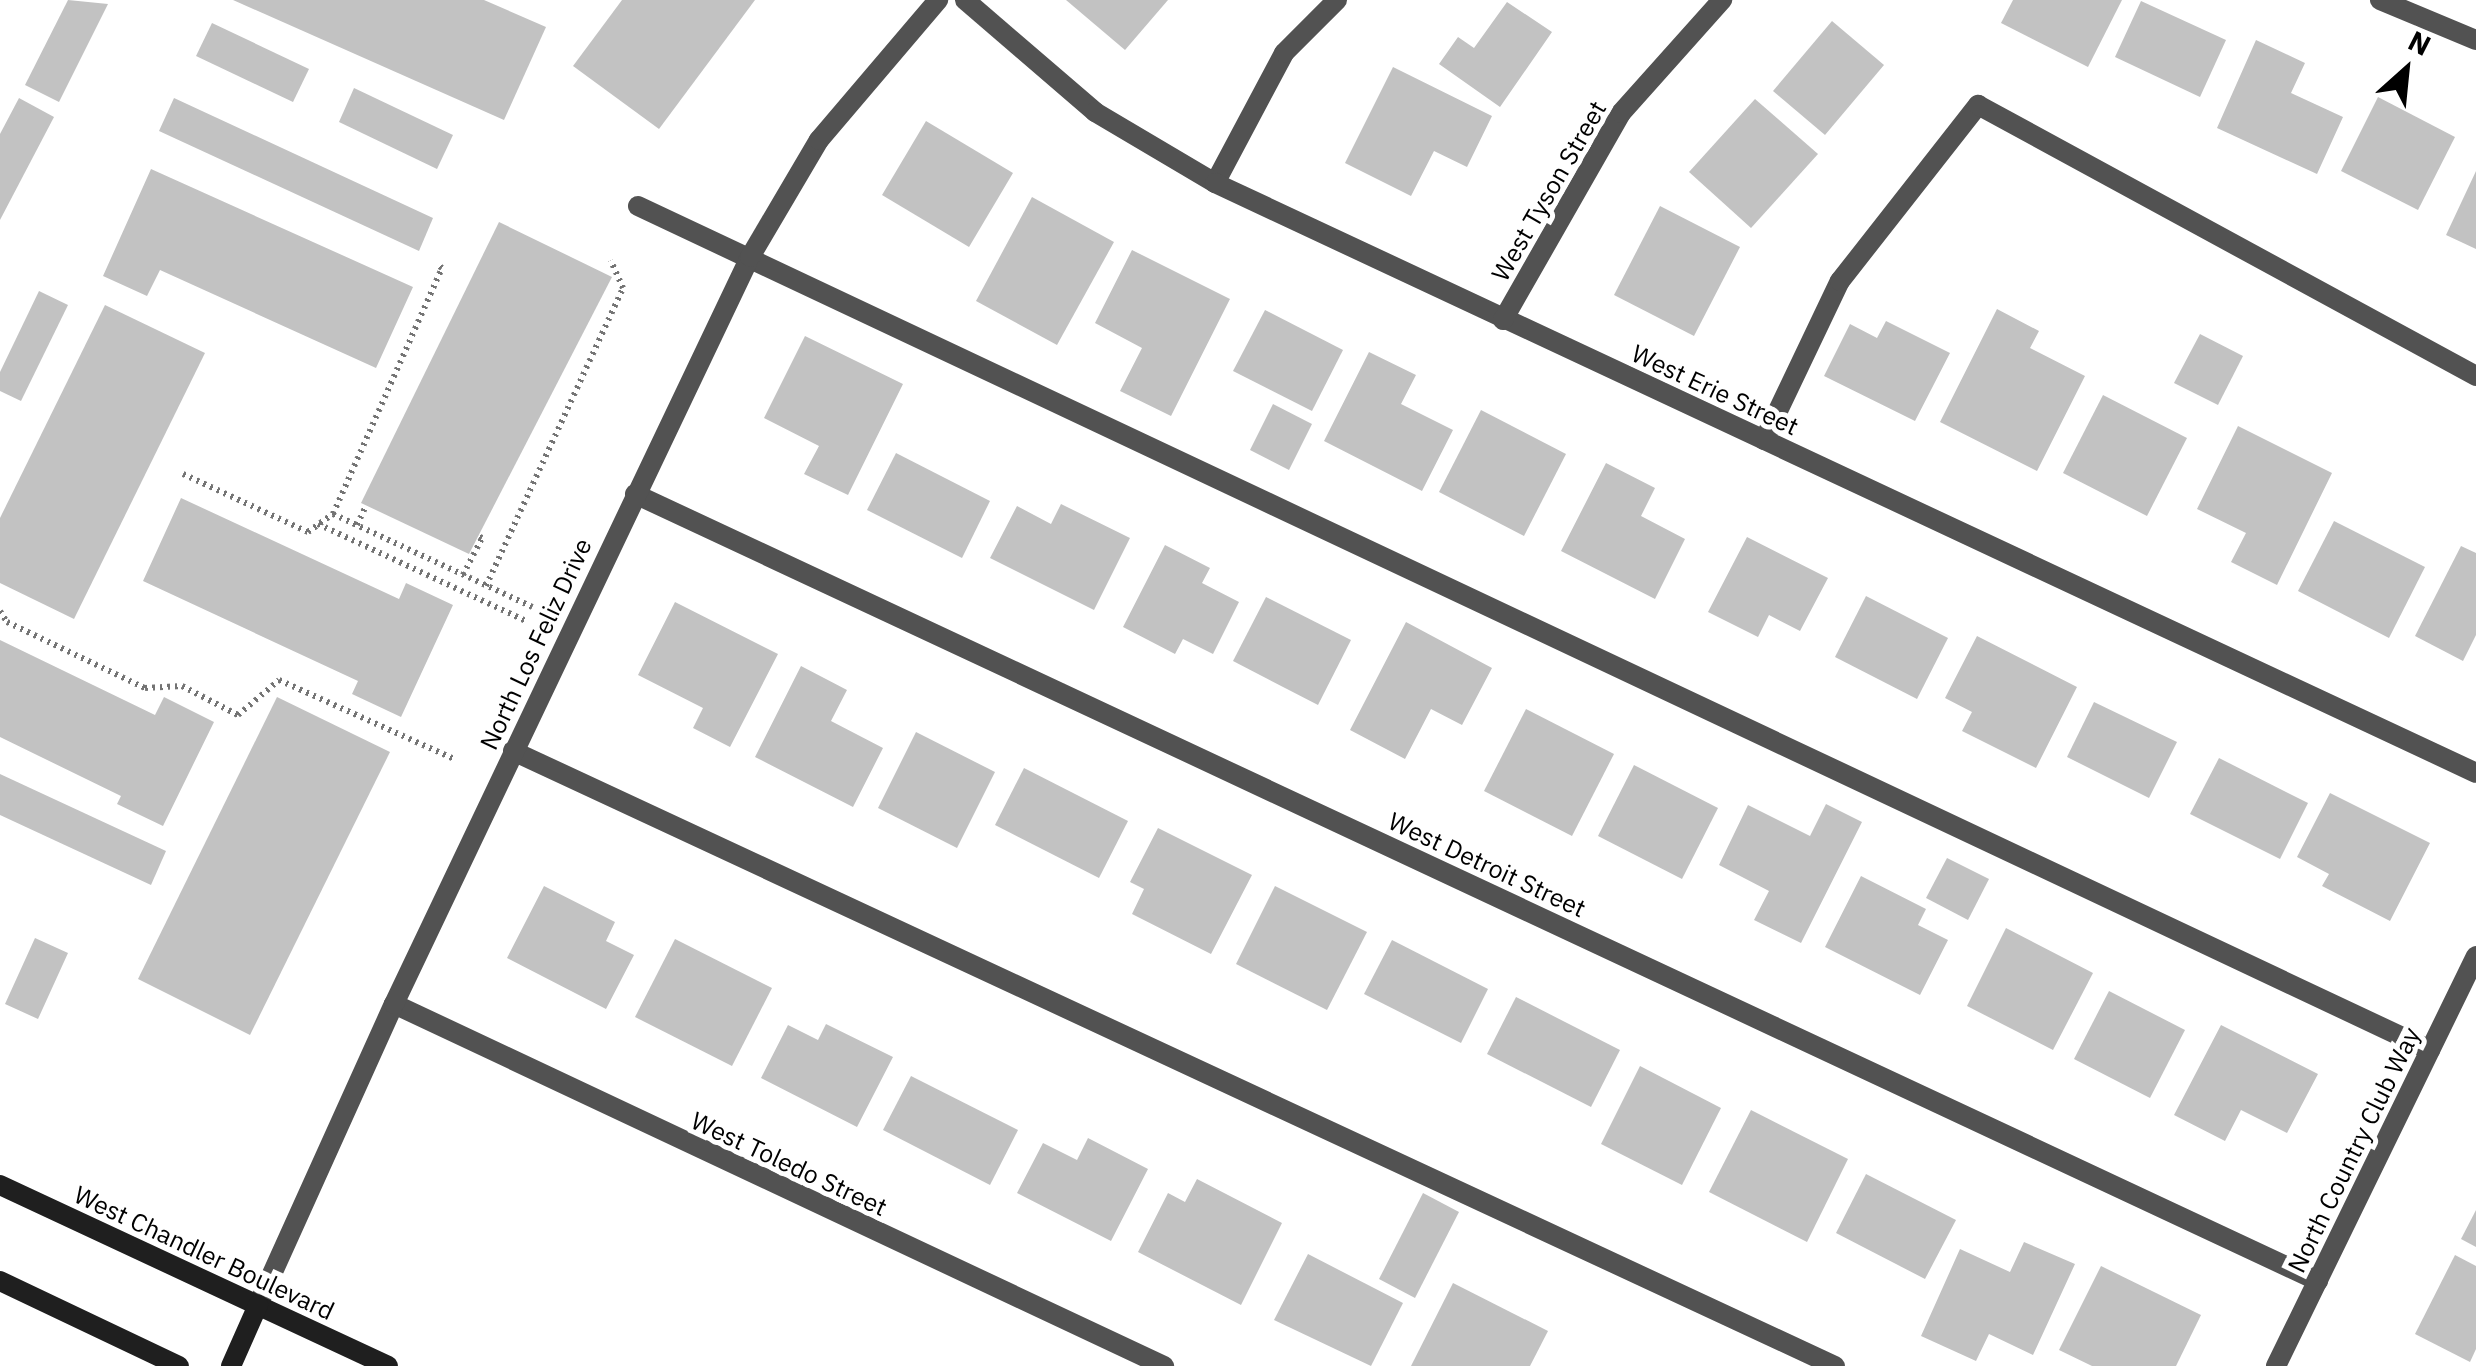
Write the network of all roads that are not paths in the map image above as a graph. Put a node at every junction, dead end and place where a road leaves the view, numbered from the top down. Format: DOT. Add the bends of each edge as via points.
graph roads {
  1 [pos="938,0"];
  2 [pos="965,0"];
  3 [pos="1337,0"];
  4 [pos="1722,0"];
  5 [pos="2380,0"];
  6 [pos="2476,40"];
  7 [pos="1215,183"];
  8 [pos="638,206"];
  9 [pos="750,258"];
  10 [pos="1503,320"];
  11 [pos="2476,376"];
  12 [pos="1764,440"];
  13 [pos="636,494"];
  14 [pos="513,751"];
  15 [pos="2476,772"];
  16 [pos="2476,956"];
  17 [pos="394,1004"];
  18 [pos="2430,1050"];
  19 [pos="0,1185"];
  20 [pos="2318,1281"];
  21 [pos="0,1282"];
  22 [pos="258,1306"];
  23 [pos="179,1366"];
  24 [pos="231,1366"];
  25 [pos="388,1366"];
  26 [pos="1164,1366"];
  27 [pos="1835,1366"];
  28 [pos="2276,1366"];
  1 -- 9 [label="street, North Los Feliz Drive" via="819,140"];
  2 -- 7 [label="street, West Erie Street" via="1095,112"];
  3 -- 7 [label="street" via="1284,54"];
  4 -- 10 [label="street, West Tyson Street" via="1621,113"];
  5 -- 6 [label="street"];
  7 -- 10 [label="street, West Erie Street"];
  8 -- 9 [label="street"];
  9 -- 13 [label="street, North Los Feliz Drive"];
  9 -- 18 [label="street"];
  10 -- 12 [label="street, West Erie Street"];
  11 -- 12 [label="street" via="1978,105 1840,281"];
  12 -- 15 [label="street, West Erie Street"];
  13 -- 14 [label="street, North Los Feliz Drive"];
  13 -- 20 [label="street, West Detroit Street"];
  14 -- 17 [label="street, North Los Feliz Drive"];
  14 -- 27 [label="street"];
  16 -- 18 [label="street, North Country Club Way"];
  17 -- 22 [label="street, North Los Feliz Drive"];
  17 -- 26 [label="street, West Toledo Street"];
  18 -- 20 [label="street, North Country Club Way"];
  19 -- 22 [label="main road, West Chandler Boulevard"];
  20 -- 28 [label="street, North Country Club Way"];
  21 -- 23 [label="main road"];
  22 -- 24 [label="main road, North Los Feliz Drive"];
  22 -- 25 [label="main road, West Chandler Boulevard"];
}
